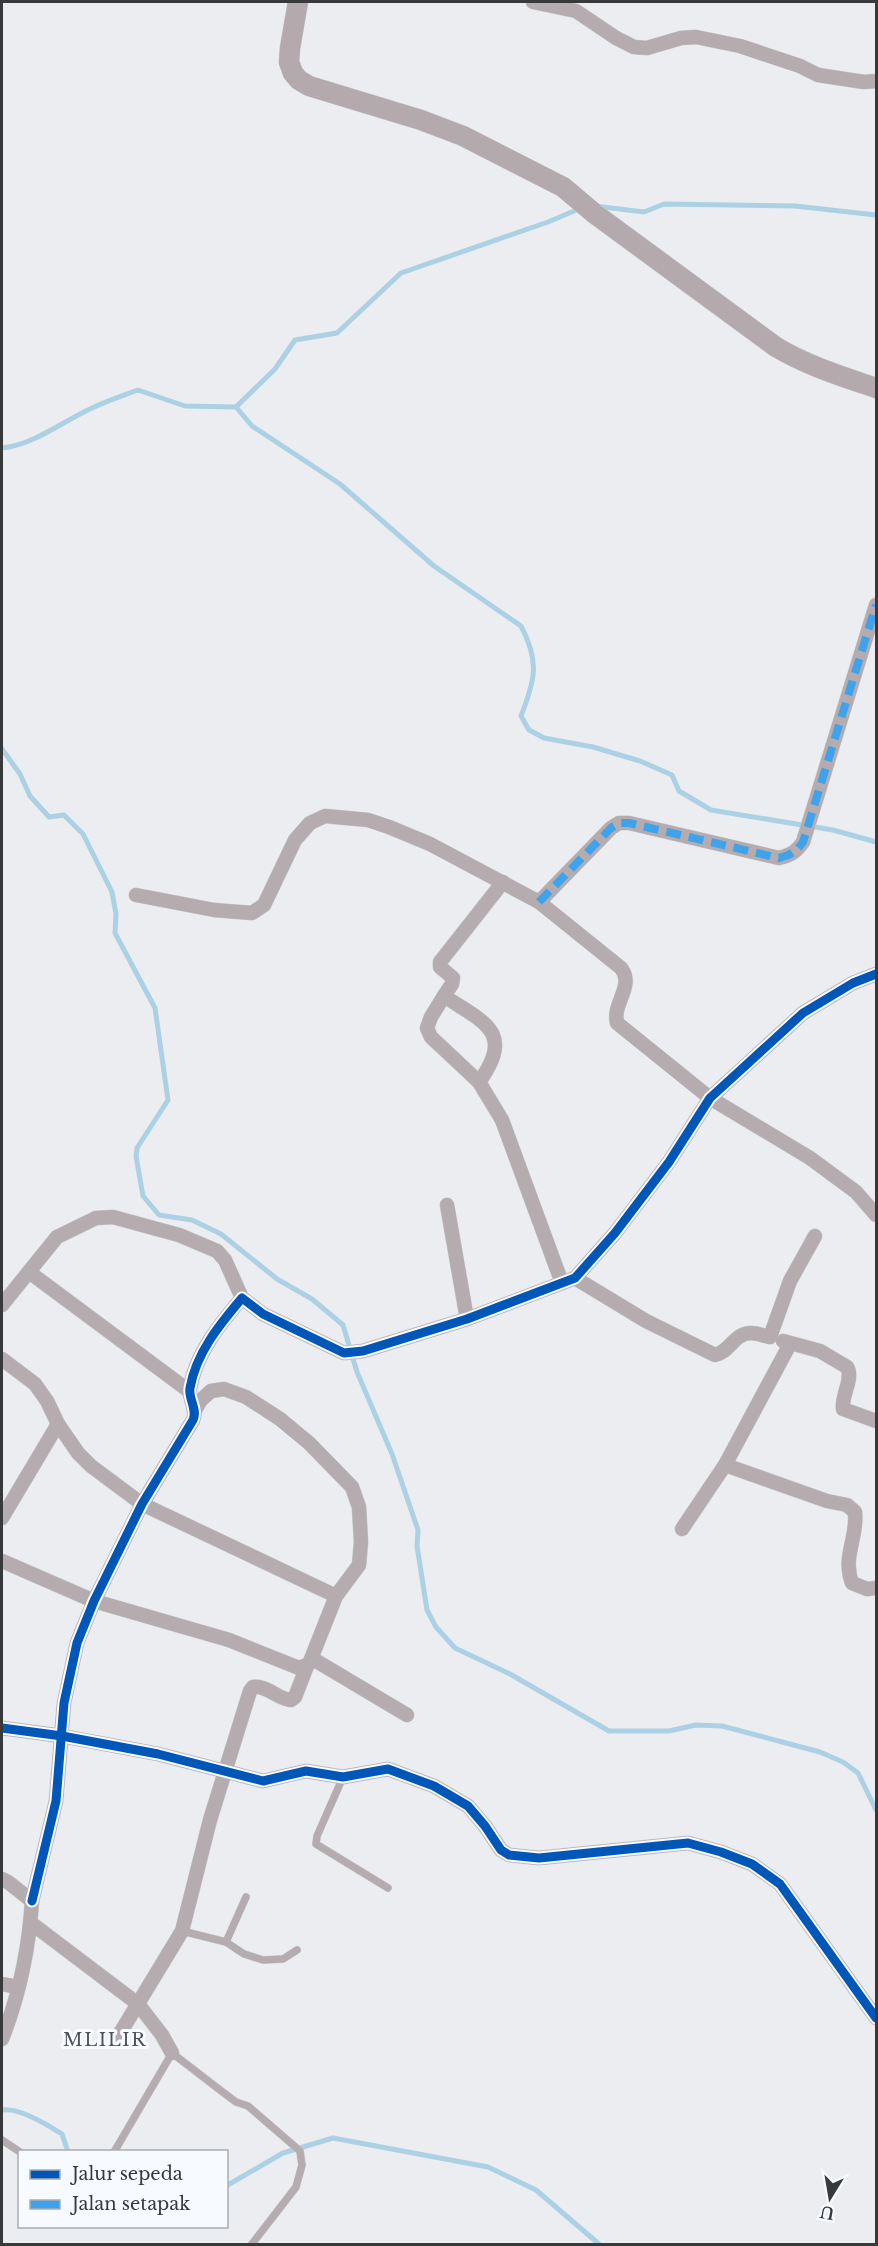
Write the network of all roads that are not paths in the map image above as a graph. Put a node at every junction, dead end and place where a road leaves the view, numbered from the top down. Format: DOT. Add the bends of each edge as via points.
graph roads {
  1 [pos="298,2"];
  2 [pos="534,2"];
  3 [pos="876,81"];
  4 [pos="876,388"];
  5 [pos="876,604"];
  6 [pos="503,882"];
  7 [pos="136,896"];
  8 [pos="539,902"];
  9 [pos="876,974"];
  10 [pos="444,996"];
  11 [pos="479,1082"];
  12 [pos="710,1098"];
  13 [pos="447,1205"];
  14 [pos="876,1215"];
  15 [pos="815,1236"];
  16 [pos="29,1272"];
  17 [pos="569,1280"];
  18 [pos="242,1298"];
  19 [pos="2,1305"];
  20 [pos="467,1319"];
  21 [pos="770,1337"];
  22 [pos="790,1344"];
  23 [pos="2,1359"];
  24 [pos="189,1391"];
  25 [pos="195,1410"];
  26 [pos="876,1420"];
  27 [pos="58,1424"];
  28 [pos="725,1465"];
  29 [pos="142,1504"];
  30 [pos="2,1518"];
  31 [pos="682,1529"];
  32 [pos="2,1561"];
  33 [pos="876,1588"];
  34 [pos="336,1596"];
  35 [pos="94,1601"];
  36 [pos="310,1663"];
  37 [pos="407,1715"];
  38 [pos="2,1728"];
  39 [pos="63,1736"];
  40 [pos="225,1771"];
  41 [pos="343,1777"];
  42 [pos="2,1879"];
  43 [pos="388,1888"];
  44 [pos="246,1897"];
  45 [pos="32,1901"];
  46 [pos="31,1923"];
  47 [pos="182,1931"];
  48 [pos="225,1942"];
  49 [pos="297,1950"];
  50 [pos="2,1984"];
  51 [pos="18,1987"];
  52 [pos="138,2004"];
  53 [pos="876,2018"];
  54 [pos="119,2035"];
  55 [pos="2,2039"];
  56 [pos="172,2053"];
  57 [pos="2,2140"];
  58 [pos="18,2150"];
  59 [pos="115,2150"];
  60 [pos="252,2244"];
  1 -- 4 [label="street" via="289,62 299,80 463,136 563,187 783,352 816,368"];
  2 -- 3 [label="street" via="576,11 634,47 647,48 696,37 740,45 818,75"];
  5 -- 8 [label="street" via="803,842 797,850 779,858 619,823"];
  6 -- 7 [label="street" via="389,827 368,820 325,816 309,823 296,840 264,905 252,913"];
  6 -- 8 [label="street"];
  6 -- 10 [label="street" via="440,962 440,967 453,978"];
  8 -- 12 [label="street" via="626,975 617,1023"];
  9 -- 12 [label="street" via="803,1013"];
  10 -- 11 [label="street" via="427,1028 431,1037"];
  10 -- 11 [label="street" via="485,1023 494,1034 495,1051"];
  11 -- 17 [label="street" via="502,1120"];
  12 -- 14 [label="street" via="810,1158 856,1192"];
  12 -- 17 [label="street" via="615,1233"];
  13 -- 20 [label="street"];
  15 -- 21 [label="street" via="790,1281"];
  16 -- 18 [label="street" via="57,1237 96,1218 113,1217 179,1235 216,1251 225,1260"];
  16 -- 19 [label="street"];
  16 -- 24 [label="street"];
  17 -- 20 [label="street"];
  17 -- 21 [label="street" via="715,1356 742,1335"];
  18 -- 20 [label="street" via="263,1314 344,1353 363,1351"];
  18 -- 24 [label="street" via="216,1329 197,1365"];
  21 -- 22 [label="street"];
  22 -- 26 [label="street" via="820,1351 847,1367 850,1375 843,1408"];
  22 -- 28 [label="street"];
  23 -- 27 [label="street" via="35,1384"];
  24 -- 25 [label="street"];
  25 -- 29 [label="street" via="193,1420"];
  25 -- 34 [label="street" via="211,1391 224,1389 246,1397 309,1443 352,1487 360,1515 359,1565"];
  27 -- 29 [label="street" via="91,1466"];
  27 -- 30 [label="street"];
  28 -- 31 [label="street"];
  28 -- 33 [label="street" via="847,1505 855,1512 856,1522 848,1558 852,1583"];
  29 -- 34 [label="street"];
  29 -- 35 [label="street"];
  32 -- 35 [label="street"];
  34 -- 36 [label="street"];
  35 -- 36 [label="street" via="229,1640 299,1668"];
  35 -- 39 [label="street" via="77,1643 64,1704"];
  36 -- 37 [label="street"];
  36 -- 40 [label="street" via="291,1700 253,1687"];
  38 -- 39 [label="street"];
  39 -- 40 [label="street"];
  39 -- 45 [label="street" via="56,1801"];
  40 -- 41 [label="street" via="263,1781 306,1771"];
  40 -- 47 [label="street"];
  41 -- 43 [label="lane" via="316,1844"];
  41 -- 53 [label="street" via="388,1768 434,1786 468,1806 501,1850 516,1857 688,1843 752,1864 780,1884"];
  42 -- 45 [label="street"];
  44 -- 48 [label="lane"];
  45 -- 46 [label="street"];
  46 -- 51 [label="street"];
  46 -- 52 [label="street"];
  47 -- 48 [label="lane"];
  47 -- 52 [label="street"];
  48 -- 49 [label="lane" via="263,1960 283,1959"];
  50 -- 51 [label="street"];
  51 -- 55 [label="street"];
  52 -- 54 [label="street"];
  52 -- 56 [label="street"];
  56 -- 59 [label="lane"];
  56 -- 60 [label="lane" via="236,2102 248,2106 300,2151 303,2165 296,2187"];
  57 -- 58 [label="lane"];
}
